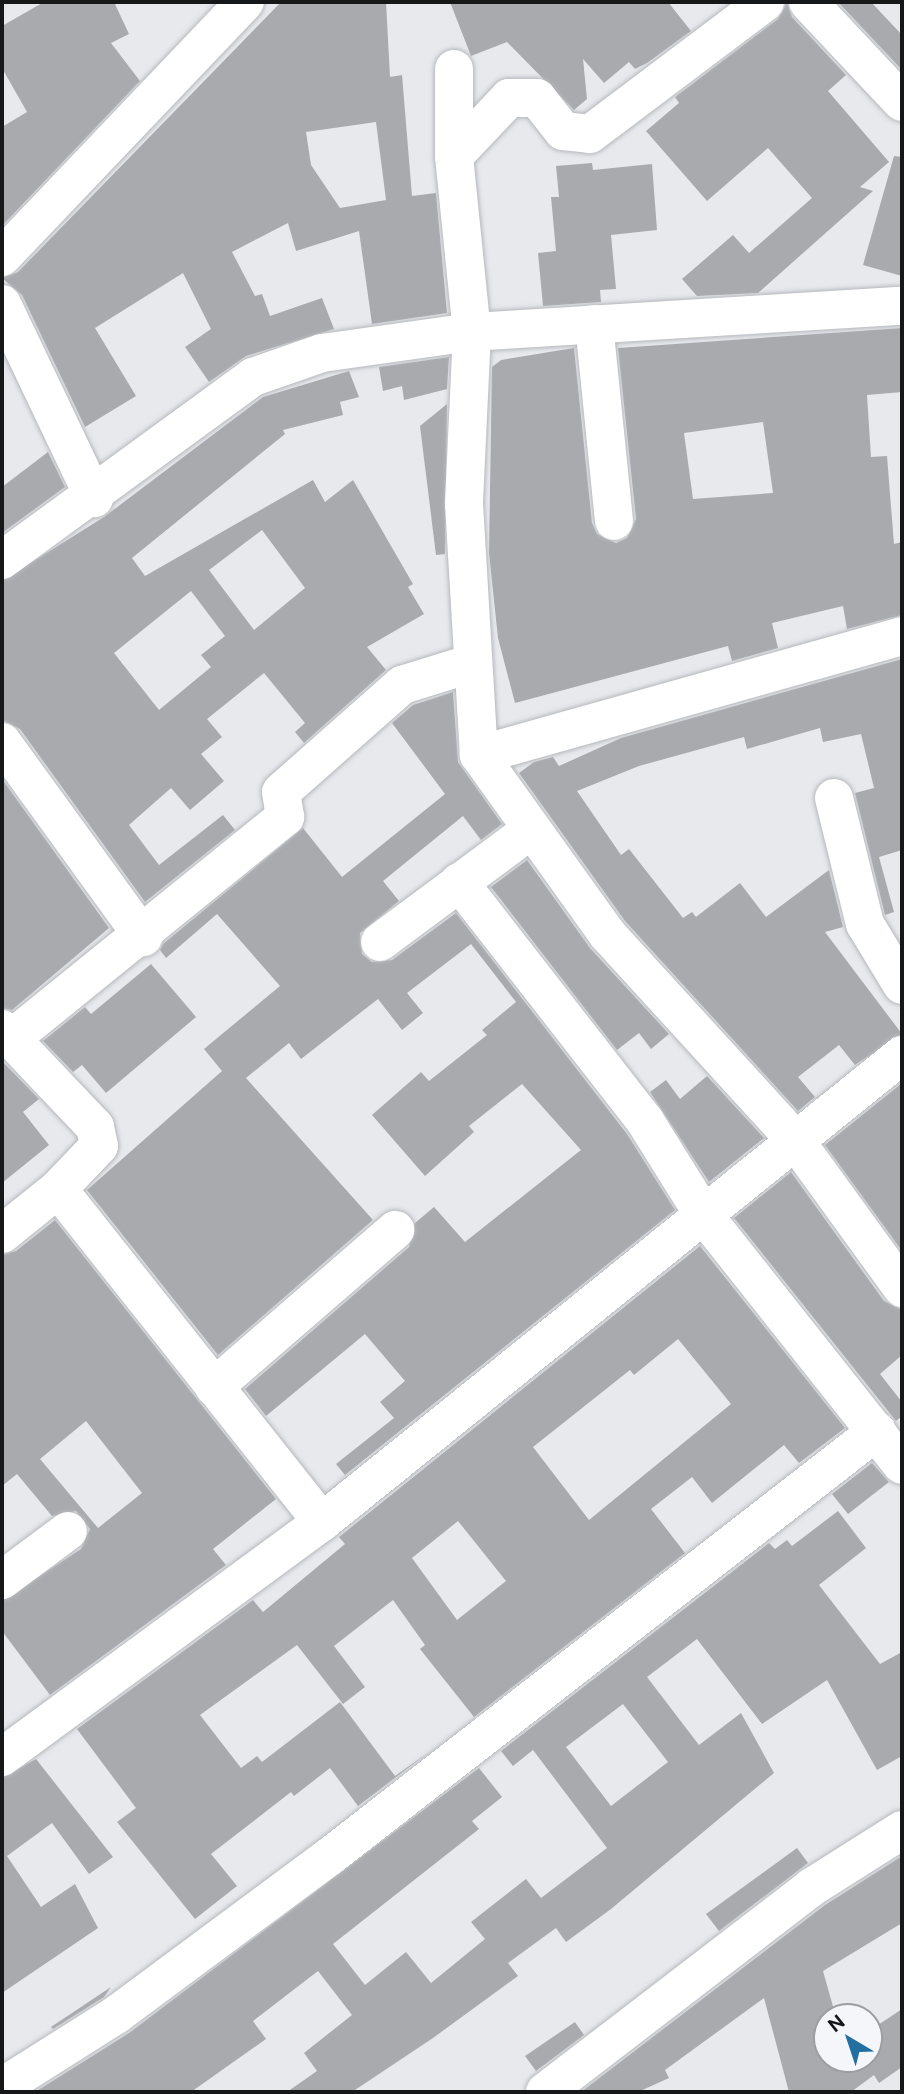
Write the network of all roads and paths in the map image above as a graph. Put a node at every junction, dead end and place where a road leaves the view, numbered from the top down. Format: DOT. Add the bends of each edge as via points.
graph roads {
  1 [pos="245,2"];
  2 [pos="765,2"];
  3 [pos="808,2"];
  4 [pos="454,69"];
  5 [pos="902,102"];
  6 [pos="454,156"];
  7 [pos="2,257"];
  8 [pos="2,304"];
  9 [pos="902,306"];
  10 [pos="594,324"];
  11 [pos="472,332"];
  12 [pos="94,498"];
  13 [pos="614,521"];
  14 [pos="2,560"];
  15 [pos="902,636"];
  16 [pos="470,664"];
  17 [pos="2,742"];
  18 [pos="479,755"];
  19 [pos="834,797"];
  20 [pos="531,830"];
  21 [pos="459,882"];
  22 [pos="143,937"];
  23 [pos="380,942"];
  24 [pos="902,985"];
  25 [pos="6,1034"];
  26 [pos="902,1055"];
  27 [pos="795,1140"];
  28 [pos="58,1189"];
  29 [pos="703,1214"];
  30 [pos="395,1230"];
  31 [pos="2,1234"];
  32 [pos="902,1288"];
  33 [pos="214,1387"];
  34 [pos="877,1431"];
  35 [pos="902,1465"];
  36 [pos="322,1522"];
  37 [pos="68,1531"];
  38 [pos="2,1580"];
  39 [pos="2,1758"];
  40 [pos="902,1830"];
  41 [pos="2,2087"];
  42 [pos="545,2092"];
  1 -- 7 [label="street"];
  2 -- 6 [label="street" via="590,134 563,131 537,98 509,98"];
  3 -- 5 [label="street"];
  4 -- 6 [label="street"];
  6 -- 11 [label="street"];
  8 -- 12 [label="street"];
  9 -- 10 [label="street"];
  10 -- 11 [label="street"];
  10 -- 13 [label="street"];
  11 -- 12 [label="street" via="322,353 253,377"];
  11 -- 16 [label="street" via="464,504"];
  12 -- 14 [label="street"];
  15 -- 18 [label="street"];
  16 -- 18 [label="street"];
  16 -- 22 [label="street" via="402,685 281,792 285,817"];
  17 -- 22 [label="street"];
  18 -- 20 [label="street"];
  19 -- 24 [label="street" via="865,924"];
  20 -- 21 [label="street"];
  20 -- 27 [label="street" via="608,935"];
  21 -- 23 [label="street"];
  21 -- 29 [label="street" via="645,1121"];
  22 -- 25 [label="street"];
  25 -- 28 [label="street" via="95,1127 99,1146"];
  26 -- 27 [label="street"];
  27 -- 29 [label="street"];
  27 -- 32 [label="street"];
  28 -- 31 [label="street"];
  28 -- 33 [label="street"];
  29 -- 34 [label="street"];
  29 -- 36 [label="street"];
  30 -- 33 [label="street"];
  33 -- 36 [label="street"];
  34 -- 35 [label="street"];
  34 -- 41 [label="street" via="318,1865 116,2015"];
  36 -- 39 [label="street"];
  37 -- 38 [label="street"];
  40 -- 42 [label="street" via="812,1887"];
}
